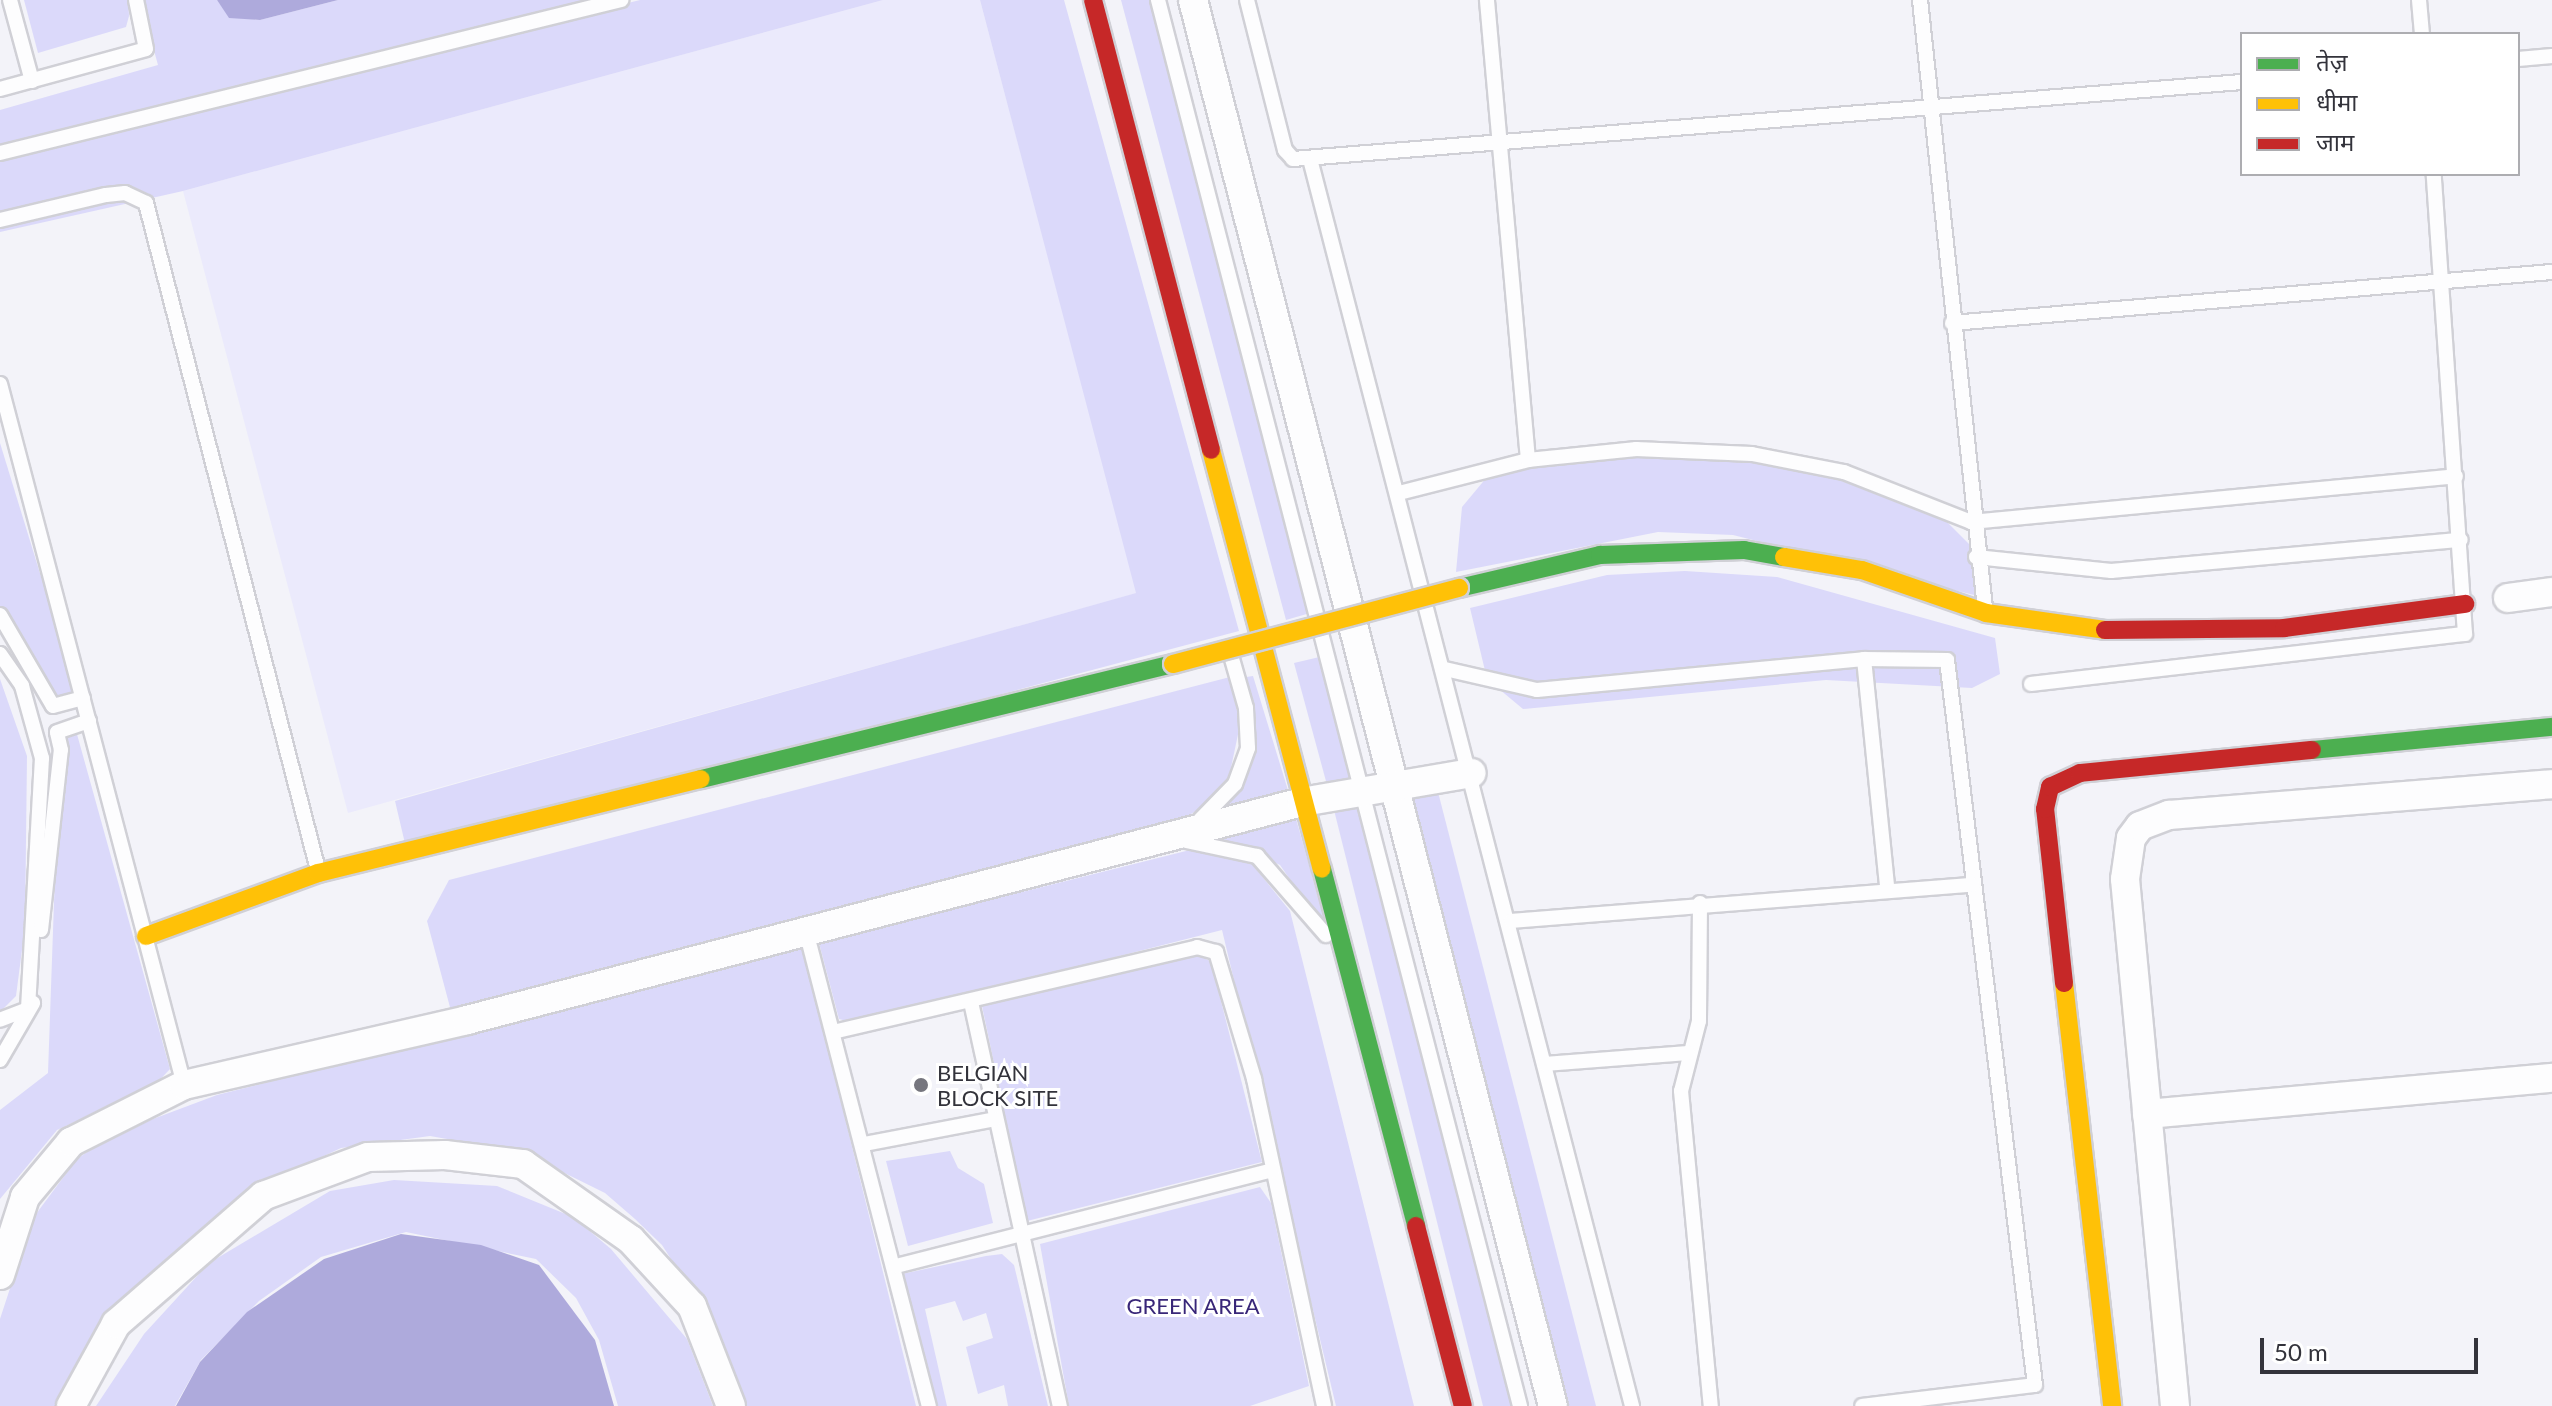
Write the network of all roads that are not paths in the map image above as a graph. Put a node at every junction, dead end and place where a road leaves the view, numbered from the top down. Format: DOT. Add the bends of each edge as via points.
graph roads {
  1 [pos="10,0"];
  2 [pos="136,0"];
  3 [pos="621,0"];
  4 [pos="1093,0"];
  5 [pos="1158,0"];
  6 [pos="1193,0"];
  7 [pos="1247,0"];
  8 [pos="1487,0"];
  9 [pos="1920,0"];
  10 [pos="2419,0"];
  11 [pos="595,3"];
  12 [pos="2422,32"];
  13 [pos="2552,56"];
  14 [pos="2520,59"];
  15 [pos="32,81"];
  16 [pos="2240,82"];
  17 [pos="0,89"];
  18 [pos="1932,107"];
  19 [pos="1499,143"];
  20 [pos="0,153"];
  21 [pos="1310,159"];
  22 [pos="2434,176"];
  23 [pos="0,220"];
  24 [pos="2552,272"];
  25 [pos="2442,281"];
  26 [pos="1952,323"];
  27 [pos="0,384"];
  28 [pos="1528,460"];
  29 [pos="2456,476"];
  30 [pos="1399,493"];
  31 [pos="1971,522"];
  32 [pos="2461,540"];
  33 [pos="1976,557"];
  34 [pos="2552,592"];
  35 [pos="2496,600"];
  36 [pos="2465,604"];
  37 [pos="1986,613"];
  38 [pos="0,615"];
  39 [pos="1229,648"];
  40 [pos="0,654"];
  41 [pos="1864,659"];
  42 [pos="1445,669"];
  43 [pos="2031,684"];
  44 [pos="83,698"];
  45 [pos="89,721"];
  46 [pos="2552,727"];
  47 [pos="1472,773"];
  48 [pos="2552,784"];
  49 [pos="1393,786"];
  50 [pos="1365,791"];
  51 [pos="1302,802"];
  52 [pos="1165,840"];
  53 [pos="318,873"];
  54 [pos="1973,885"];
  55 [pos="1887,887"];
  56 [pos="1700,903"];
  57 [pos="1511,921"];
  58 [pos="806,931"];
  59 [pos="146,936"];
  60 [pos="1346,961"];
  61 [pos="971,1002"];
  62 [pos="0,1020"];
  63 [pos="833,1032"];
  64 [pos="1688,1053"];
  65 [pos="0,1060"];
  66 [pos="1545,1064"];
  67 [pos="2552,1078"];
  68 [pos="184,1085"];
  69 [pos="2147,1114"];
  70 [pos="995,1119"];
  71 [pos="864,1144"];
  72 [pos="1273,1170"];
  73 [pos="1018,1235"];
  74 [pos="896,1266"];
  75 [pos="0,1275"];
  76 [pos="1319,1405"];
  77 [pos="71,1406"];
  78 [pos="731,1406"];
  79 [pos="929,1406"];
  80 [pos="1060,1406"];
  81 [pos="1463,1406"];
  82 [pos="1520,1406"];
  83 [pos="1553,1406"];
  84 [pos="1632,1406"];
  85 [pos="1711,1406"];
  86 [pos="1862,1406"];
  87 [pos="2112,1406"];
  88 [pos="2175,1406"];
  1 -- 15 [label="lane"];
  2 -- 15 [label="lane" via="146,49"];
  3 -- 11 [label="lane"];
  4 -- 51 [label="street"];
  5 -- 50 [label="lane"];
  6 -- 49 [label="street"];
  7 -- 21 [label="lane" via="1285,150 1293,159"];
  8 -- 19 [label="lane"];
  9 -- 18 [label="lane"];
  10 -- 12 [label="lane"];
  11 -- 20 [label="lane"];
  13 -- 14 [label="lane"];
  15 -- 17 [label="lane"];
  16 -- 18 [label="lane"];
  18 -- 19 [label="lane"];
  18 -- 26 [label="lane"];
  19 -- 21 [label="lane"];
  19 -- 28 [label="lane"];
  21 -- 30 [label="lane"];
  22 -- 25 [label="lane"];
  23 -- 53 [label="lane" via="106,195 125,193 146,203"];
  24 -- 25 [label="lane"];
  25 -- 26 [label="lane"];
  25 -- 29 [label="lane"];
  26 -- 31 [label="lane"];
  27 -- 44 [label="lane"];
  28 -- 30 [label="lane"];
  28 -- 31 [label="lane" via="1636,449 1752,454 1844,472"];
  29 -- 31 [label="lane"];
  29 -- 32 [label="lane"];
  30 -- 42 [label="lane"];
  31 -- 33 [label="lane"];
  32 -- 33 [label="lane" via="2111,571"];
  32 -- 36 [label="lane"];
  33 -- 37 [label="lane"];
  34 -- 35 [label="street"];
  35 -- 36 [label="lane"];
  36 -- 37 [label="street" via="2284,628 2129,634"];
  36 -- 43 [label="lane" via="2462,638"];
  37 -- 39 [label="street, bridge" via="1862,570 1744,550 1600,555"];
  38 -- 44 [label="lane" via="53,706"];
  39 -- 52 [label="lane" via="1246,708 1248,748 1235,784 1212,812"];
  39 -- 53 [label="street, bridge"];
  40 -- 62 [label="lane" via="22,686 42,758 28,1009"];
  41 -- 42 [label="lane" via="1549,690"];
  41 -- 54 [label="lane" via="1947,660 1967,775"];
  41 -- 55 [label="lane"];
  42 -- 47 [label="lane"];
  44 -- 45 [label="lane"];
  45 -- 59 [label="lane"];
  45 -- 65 [label="lane" via="57,732 61,750 32,1013"];
  46 -- 87 [label="street" via="2080,773 2050,787 2045,809"];
  47 -- 49 [label="street"];
  47 -- 57 [label="lane"];
  48 -- 69 [label="street" via="2169,815 2140,826 2125,856 2125,879"];
  49 -- 50 [label="street"];
  49 -- 83 [label="street"];
  50 -- 51 [label="street"];
  50 -- 82 [label="lane"];
  51 -- 52 [label="street"];
  51 -- 60 [label="street"];
  52 -- 58 [label="street"];
  52 -- 60 [label="lane" via="1218,842 1257,856"];
  53 -- 59 [label="street"];
  54 -- 55 [label="lane"];
  54 -- 86 [label="lane" via="2035,1385"];
  55 -- 56 [label="lane"];
  56 -- 57 [label="lane"];
  56 -- 64 [label="lane" via="1702,990"];
  57 -- 66 [label="lane"];
  58 -- 63 [label="lane"];
  58 -- 68 [label="street"];
  59 -- 68 [label="lane"];
  60 -- 81 [label="street"];
  61 -- 63 [label="lane"];
  61 -- 70 [label="lane"];
  61 -- 72 [label="lane" via="1197,947 1216,952"];
  63 -- 71 [label="lane"];
  64 -- 66 [label="lane"];
  64 -- 85 [label="lane" via="1681,1106"];
  66 -- 84 [label="lane"];
  67 -- 69 [label="street"];
  68 -- 75 [label="street" via="71,1142 25,1197"];
  69 -- 88 [label="street"];
  70 -- 71 [label="lane"];
  70 -- 73 [label="lane"];
  71 -- 74 [label="lane"];
  72 -- 73 [label="lane"];
  72 -- 76 [label="lane"];
  73 -- 74 [label="lane"];
  73 -- 80 [label="lane"];
  74 -- 79 [label="lane"];
  77 -- 78 [label="street" via="116,1324 263,1196 368,1157 445,1155 523,1164 631,1240 692,1306"];
}
